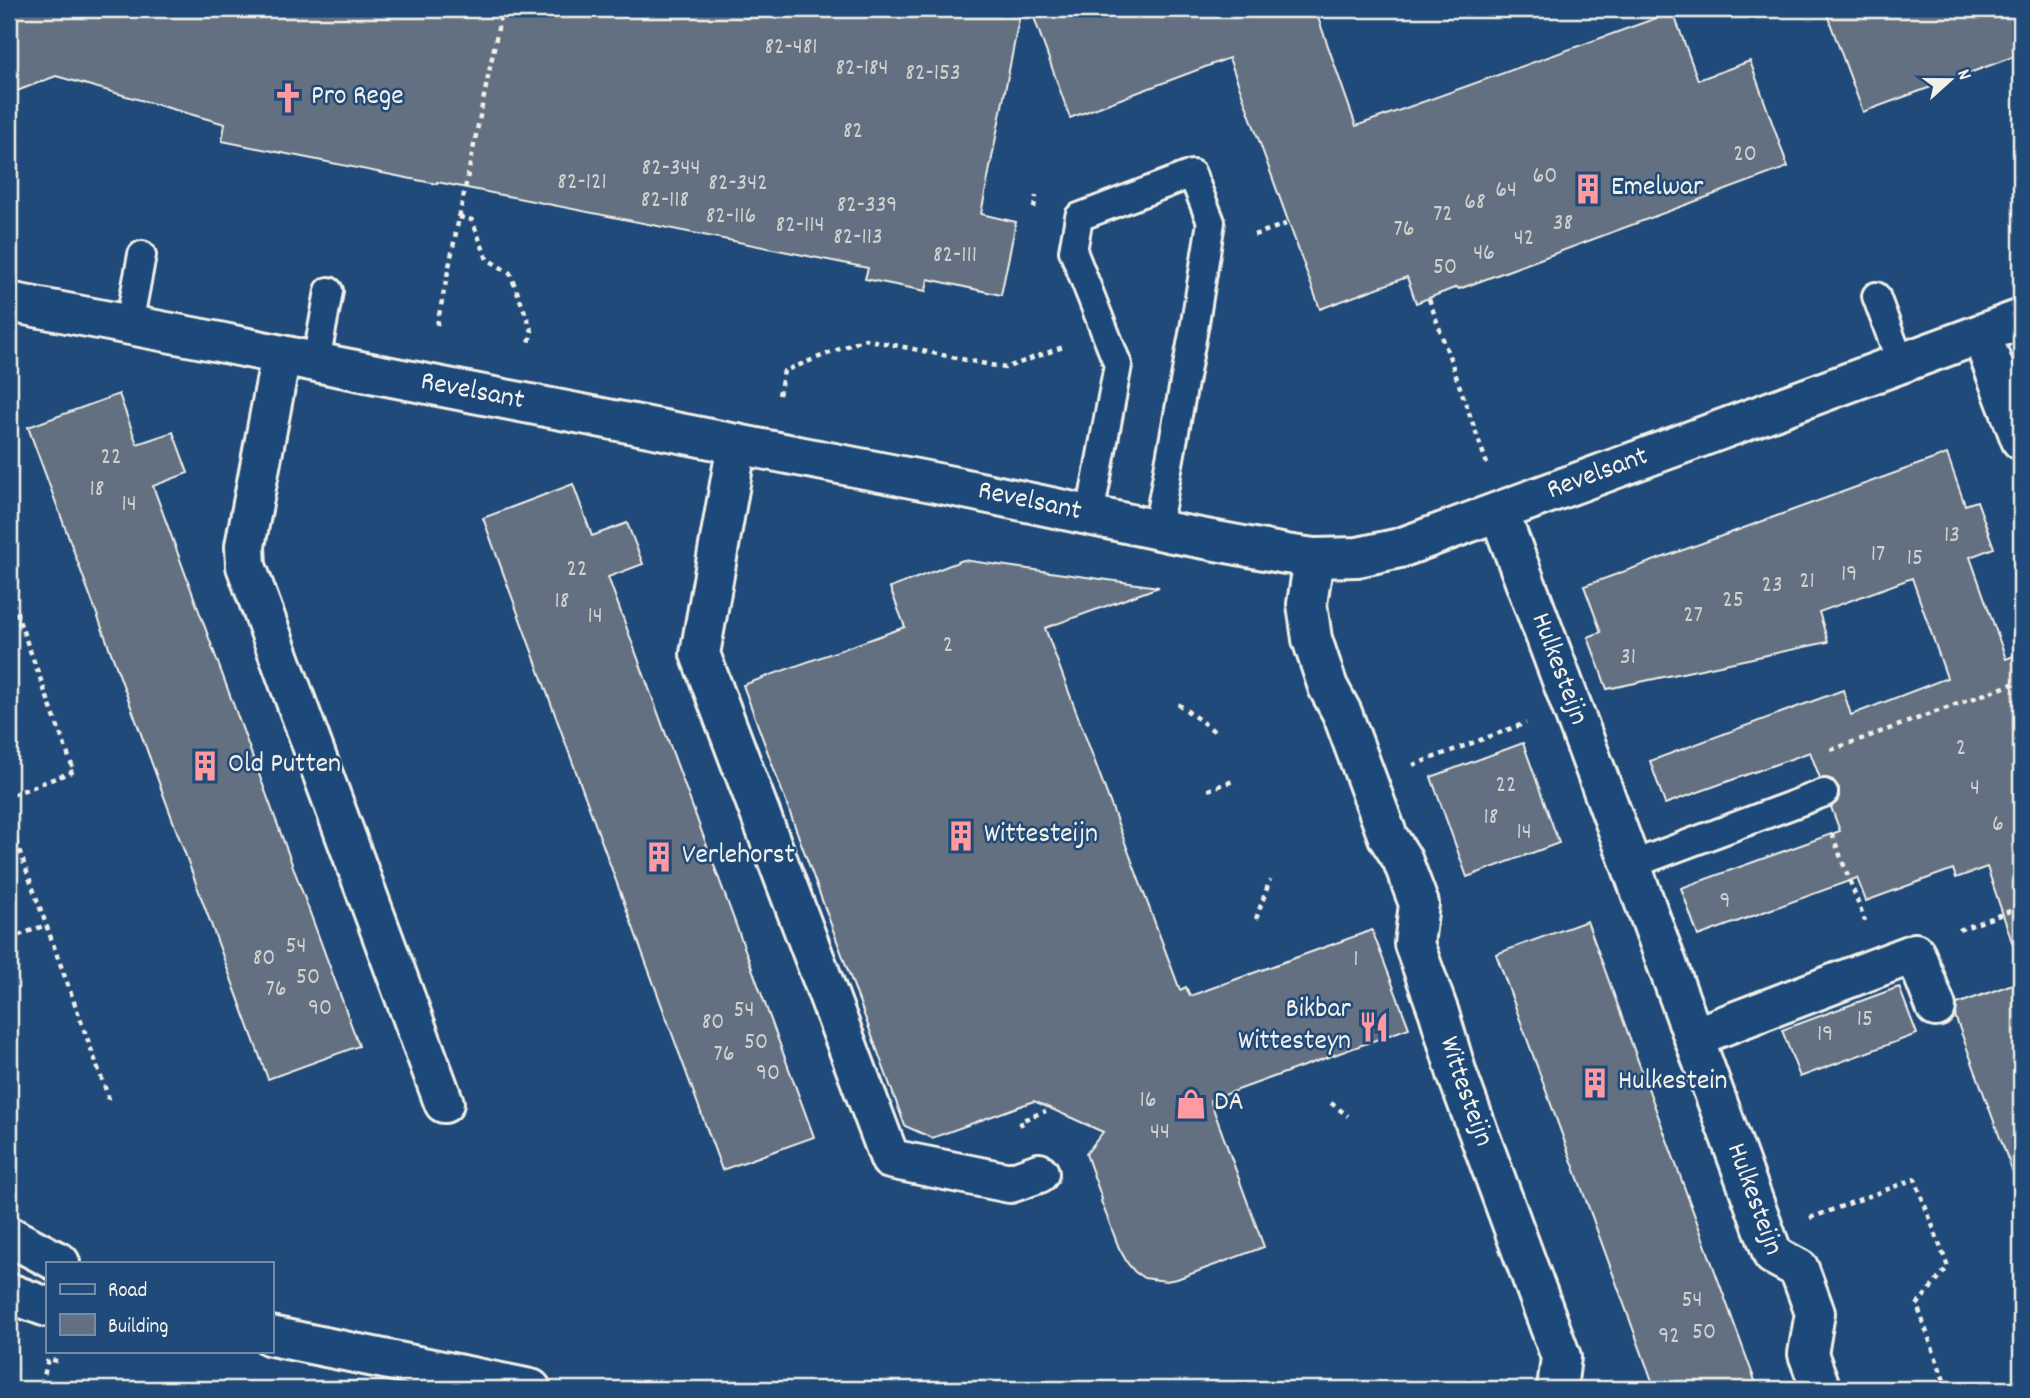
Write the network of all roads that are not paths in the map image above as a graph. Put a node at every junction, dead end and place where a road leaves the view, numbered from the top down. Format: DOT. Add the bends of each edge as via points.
graph roads {
  1 [pos="142,255"];
  2 [pos="328,291"];
  3 [pos="1876,296"];
  4 [pos="9,302"];
  5 [pos="2021,319"];
  6 [pos="129,324"];
  7 [pos="1981,334"];
  8 [pos="298,358"];
  9 [pos="1901,364"];
  10 [pos="2021,440"];
  11 [pos="737,444"];
  12 [pos="1499,512"];
  13 [pos="1090,515"];
  14 [pos="1157,529"];
  15 [pos="1314,558"];
  16 [pos="1824,793"];
  17 [pos="1631,865"];
  18 [pos="1936,1007"];
  19 [pos="1694,1037"];
  20 [pos="444,1102"];
  21 [pos="1038,1173"];
  22 [pos="9,1236"];
  23 [pos="58,1262"];
  24 [pos="9,1293"];
  25 [pos="46,1307"];
  26 [pos="273,1336"];
  27 [pos="531,1389"];
  28 [pos="1557,1389"];
  29 [pos="1821,1389"];
  1 -- 6 [label="lane"];
  2 -- 8 [label="lane"];
  3 -- 9 [label="lane"];
  4 -- 6 [label="street, Revelsant"];
  5 -- 7 [label="street, Revelsant"];
  6 -- 8 [label="street, Revelsant"];
  7 -- 9 [label="street, Revelsant"];
  7 -- 10 [label="street"];
  8 -- 11 [label="street, Revelsant"];
  8 -- 20 [label="street" via="246,546 246,566"];
  9 -- 12 [label="street, Revelsant"];
  11 -- 13 [label="street, Revelsant"];
  11 -- 21 [label="street" via="716,619 700,654 890,1159 1010,1183"];
  12 -- 15 [label="street, Revelsant" via="1373,555"];
  12 -- 17 [label="street, Hulkesteijn"];
  13 -- 14 [label="street, Revelsant"];
  13 -- 14 [label="lane" via="1118,365 1073,251 1079,217 1192,174 1211,222"];
  14 -- 15 [label="street, Revelsant"];
  15 -- 28 [label="street, Wittesteijn" via="1307,604 1312,639 1388,837 1419,904 1414,944 1561,1357"];
  16 -- 17 [label="lane"];
  17 -- 19 [label="street, Hulkesteijn"];
  18 -- 19 [label="street" via="1915,953"];
  19 -- 29 [label="street, Hulkesteijn" via="1773,1255 1799,1269 1815,1313 1808,1354"];
  22 -- 23 [label="street"];
  24 -- 25 [label="street"];
  26 -- 27 [label="street"];
}
